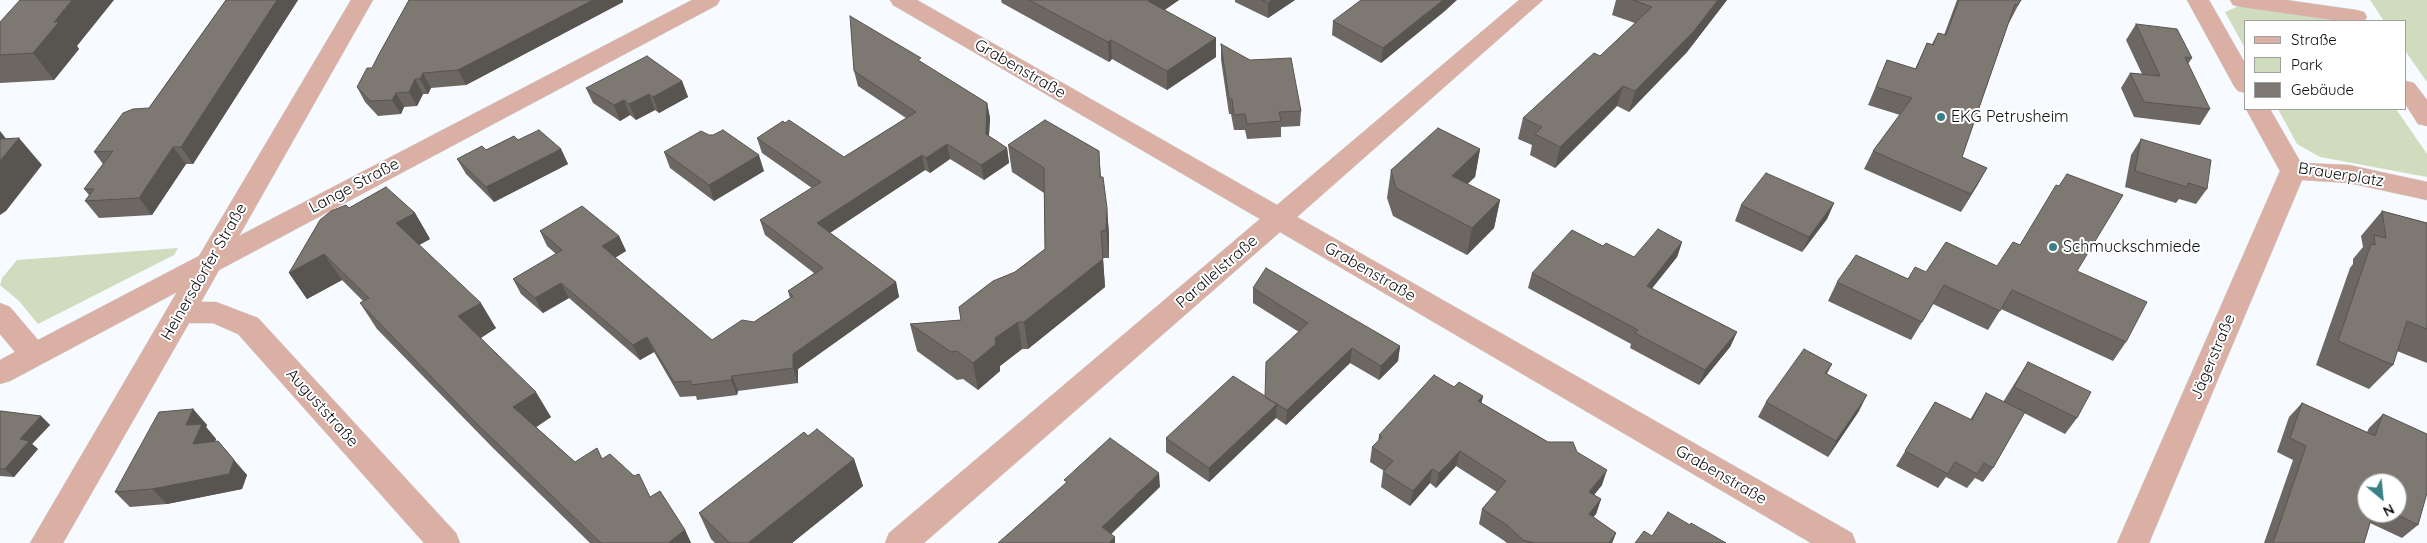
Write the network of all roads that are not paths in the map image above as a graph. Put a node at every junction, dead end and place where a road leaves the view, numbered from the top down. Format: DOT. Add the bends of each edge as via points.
graph roads {
  1 [pos="362,0"];
  2 [pos="709,0"];
  3 [pos="901,0"];
  4 [pos="1532,0"];
  5 [pos="2198,0"];
  6 [pos="2241,0"];
  7 [pos="2353,13"];
  8 [pos="2244,82"];
  9 [pos="2407,89"];
  10 [pos="2259,110"];
  11 [pos="2427,118"];
  12 [pos="2293,171"];
  13 [pos="2427,191"];
  14 [pos="1279,219"];
  15 [pos="209,263"];
  16 [pos="180,313"];
  17 [pos="0,314"];
  18 [pos="34,355"];
  19 [pos="0,373"];
  20 [pos="46,543"];
  21 [pos="444,543"];
  22 [pos="901,543"];
  23 [pos="1840,543"];
  24 [pos="2133,543"];
  1 -- 15 [label="street, Heinersdorfer Straße"];
  2 -- 15 [label="street, Lange Straße"];
  3 -- 14 [label="street, Grabenstraße"];
  4 -- 14 [label="street, Parallelstraße"];
  5 -- 8 [label="street"];
  6 -- 7 [label="street"];
  9 -- 11 [label="street"];
  10 -- 12 [label="street, Brauerplatz"];
  12 -- 13 [label="street, Brauerplatz" via="2349,174"];
  12 -- 24 [label="street, Jägerstraße"];
  14 -- 22 [label="street, Parallelstraße"];
  14 -- 23 [label="street, Grabenstraße"];
  15 -- 16 [label="street, Heinersdorfer Straße"];
  15 -- 18 [label="street, Lange Straße"];
  16 -- 20 [label="street, Heinersdorfer Straße"];
  16 -- 21 [label="street, Auguststraße" via="216,312 248,326"];
  17 -- 18 [label="street"];
  18 -- 19 [label="street, Lange Straße"];
}
